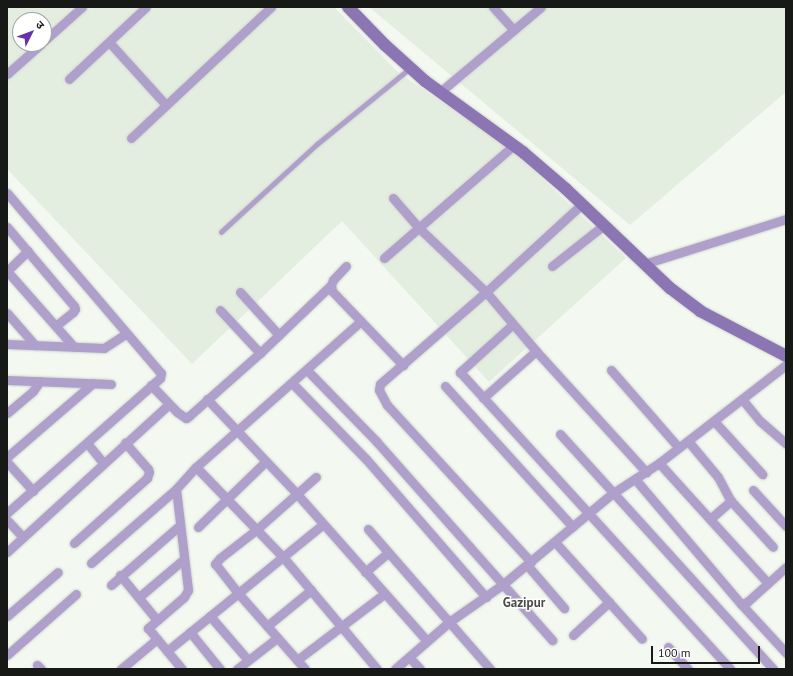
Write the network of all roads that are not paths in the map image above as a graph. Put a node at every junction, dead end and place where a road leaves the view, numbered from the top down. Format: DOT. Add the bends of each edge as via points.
graph roads {
  1 [pos="82,7"];
  2 [pos="146,7"];
  3 [pos="271,7"];
  4 [pos="348,7"];
  5 [pos="493,7"];
  6 [pos="541,7"];
  7 [pos="514,30"];
  8 [pos="52,34"];
  9 [pos="109,42"];
  10 [pos="32,52"];
  11 [pos="410,68"];
  12 [pos="7,74"];
  13 [pos="69,79"];
  14 [pos="440,92"];
  15 [pos="166,105"];
  16 [pos="131,138"];
  17 [pos="514,146"];
  18 [pos="7,193"];
  19 [pos="393,198"];
  20 [pos="582,204"];
  21 [pos="786,219"];
  22 [pos="604,225"];
  23 [pos="7,227"];
  24 [pos="419,228"];
  25 [pos="221,232"];
  26 [pos="28,251"];
  27 [pos="384,258"];
  28 [pos="644,264"];
  29 [pos="346,266"];
  30 [pos="552,266"];
  31 [pos="7,271"];
  32 [pos="331,285"];
  33 [pos="240,292"];
  34 [pos="486,292"];
  35 [pos="220,310"];
  36 [pos="7,313"];
  37 [pos="361,321"];
  38 [pos="514,324"];
  39 [pos="56,326"];
  40 [pos="127,333"];
  41 [pos="279,335"];
  42 [pos="7,344"];
  43 [pos="35,345"];
  44 [pos="74,347"];
  45 [pos="536,351"];
  46 [pos="260,353"];
  47 [pos="786,356"];
  48 [pos="403,365"];
  49 [pos="786,365"];
  50 [pos="307,370"];
  51 [pos="611,370"];
  52 [pos="7,380"];
  53 [pos="40,381"];
  54 [pos="93,382"];
  55 [pos="292,383"];
  56 [pos="111,384"];
  57 [pos="151,385"];
  58 [pos="444,386"];
  59 [pos="483,398"];
  60 [pos="207,399"];
  61 [pos="742,399"];
  62 [pos="169,404"];
  63 [pos="7,413"];
  64 [pos="714,421"];
  65 [pos="238,430"];
  66 [pos="560,434"];
  67 [pos="688,441"];
  68 [pos="125,442"];
  69 [pos="87,443"];
  70 [pos="786,444"];
  71 [pos="679,448"];
  72 [pos="7,457"];
  73 [pos="7,462"];
  74 [pos="265,462"];
  75 [pos="103,463"];
  76 [pos="660,463"];
  77 [pos="196,467"];
  78 [pos="646,472"];
  79 [pos="762,474"];
  80 [pos="316,477"];
  81 [pos="636,480"];
  82 [pos="176,489"];
  83 [pos="753,490"];
  84 [pos="33,491"];
  85 [pos="614,493"];
  86 [pos="297,494"];
  87 [pos="226,499"];
  88 [pos="731,501"];
  89 [pos="7,513"];
  90 [pos="588,514"];
  91 [pos="710,519"];
  92 [pos="7,520"];
  93 [pos="180,524"];
  94 [pos="324,524"];
  95 [pos="786,526"];
  96 [pos="198,527"];
  97 [pos="572,527"];
  98 [pos="368,529"];
  99 [pos="256,530"];
  100 [pos="23,537"];
  101 [pos="556,542"];
  102 [pos="74,543"];
  103 [pos="773,548"];
  104 [pos="7,552"];
  105 [pos="388,553"];
  106 [pos="283,557"];
  107 [pos="184,559"];
  108 [pos="91,563"];
  109 [pos="529,564"];
  110 [pos="786,567"];
  111 [pos="58,572"];
  112 [pos="365,572"];
  113 [pos="120,574"];
  114 [pos="768,584"];
  115 [pos="111,585"];
  116 [pos="502,585"];
  117 [pos="311,590"];
  118 [pos="238,593"];
  119 [pos="76,594"];
  120 [pos="384,594"];
  121 [pos="486,596"];
  122 [pos="139,597"];
  123 [pos="609,602"];
  124 [pos="740,604"];
  125 [pos="564,608"];
  126 [pos="7,616"];
  127 [pos="210,616"];
  128 [pos="157,620"];
  129 [pos="449,622"];
  130 [pos="267,626"];
  131 [pos="341,628"];
  132 [pos="190,632"];
  133 [pos="573,635"];
  134 [pos="277,638"];
  135 [pos="157,639"];
  136 [pos="642,639"];
  137 [pos="552,640"];
  138 [pos="427,641"];
  139 [pos="668,647"];
  140 [pos="167,651"];
  141 [pos="786,653"];
  142 [pos="7,655"];
  143 [pos="409,657"];
  144 [pos="248,660"];
  145 [pos="297,660"];
  146 [pos="121,669"];
  147 [pos="182,669"];
  148 [pos="220,669"];
  149 [pos="237,669"];
  150 [pos="305,669"];
  151 [pos="377,669"];
  152 [pos="394,669"];
  153 [pos="420,669"];
  154 [pos="490,669"];
  155 [pos="688,669"];
  156 [pos="730,669"];
  157 [pos="773,669"];
  1 -- 8 [label="street"];
  2 -- 9 [label="street"];
  3 -- 15 [label="street"];
  4 -- 11 [label="street"];
  5 -- 7 [label="street"];
  6 -- 7 [label="street"];
  7 -- 14 [label="street"];
  9 -- 13 [label="street"];
  9 -- 15 [label="street"];
  10 -- 12 [label="street"];
  11 -- 14 [label="street"];
  11 -- 25 [label="lane" via="317,144"];
  14 -- 17 [label="street"];
  15 -- 16 [label="street"];
  17 -- 20 [label="street"];
  17 -- 24 [label="street"];
  18 -- 40 [label="street"];
  19 -- 24 [label="street"];
  20 -- 22 [label="street"];
  20 -- 34 [label="street"];
  21 -- 28 [label="street"];
  22 -- 28 [label="street"];
  22 -- 30 [label="street"];
  23 -- 26 [label="street"];
  24 -- 27 [label="street"];
  24 -- 34 [label="street"];
  26 -- 31 [label="street"];
  26 -- 39 [label="street" via="75,309"];
  28 -- 47 [label="street" via="700,311"];
  29 -- 32 [label="street"];
  31 -- 39 [label="street"];
  32 -- 37 [label="street" via="335,295"];
  32 -- 41 [label="street"];
  33 -- 41 [label="street"];
  34 -- 38 [label="street"];
  34 -- 48 [label="street"];
  35 -- 46 [label="street"];
  36 -- 43 [label="street"];
  37 -- 48 [label="street"];
  37 -- 50 [label="street"];
  38 -- 45 [label="street"];
  38 -- 59 [label="street" via="460,372"];
  39 -- 44 [label="street"];
  40 -- 44 [label="street" via="104,348"];
  40 -- 57 [label="street" via="161,373 160,378"];
  41 -- 46 [label="street"];
  42 -- 43 [label="street"];
  43 -- 44 [label="street"];
  45 -- 59 [label="street"];
  45 -- 78 [label="street"];
  46 -- 60 [label="street"];
  48 -- 109 [label="street" via="380,384 379,390 387,405"];
  49 -- 61 [label="street"];
  50 -- 55 [label="street"];
  50 -- 116 [label="street" via="376,441"];
  51 -- 71 [label="street"];
  52 -- 53 [label="street"];
  53 -- 54 [label="street"];
  53 -- 63 [label="street" via="33,391"];
  54 -- 56 [label="street"];
  54 -- 72 [label="street"];
  55 -- 65 [label="street"];
  55 -- 121 [label="street" via="366,459"];
  57 -- 62 [label="street"];
  57 -- 69 [label="street"];
  58 -- 97 [label="street"];
  59 -- 90 [label="street"];
  60 -- 62 [label="street" via="186,418"];
  60 -- 65 [label="street"];
  61 -- 64 [label="street"];
  61 -- 70 [label="street" via="760,421"];
  62 -- 68 [label="street"];
  64 -- 67 [label="street"];
  64 -- 79 [label="street"];
  65 -- 74 [label="street"];
  65 -- 77 [label="street"];
  66 -- 85 [label="street"];
  67 -- 71 [label="street"];
  67 -- 88 [label="street" via="718,477"];
  68 -- 75 [label="street"];
  68 -- 102 [label="street" via="148,469 147,478"];
  69 -- 75 [label="street"];
  69 -- 84 [label="street"];
  71 -- 76 [label="street"];
  73 -- 84 [label="street"];
  74 -- 86 [label="street"];
  74 -- 87 [label="street"];
  75 -- 100 [label="street"];
  76 -- 78 [label="street"];
  76 -- 91 [label="street"];
  77 -- 82 [label="street"];
  77 -- 87 [label="street"];
  78 -- 81 [label="street"];
  80 -- 86 [label="street"];
  81 -- 85 [label="street"];
  81 -- 124 [label="street"];
  82 -- 93 [label="street"];
  82 -- 108 [label="street"];
  83 -- 95 [label="street"];
  84 -- 89 [label="street"];
  85 -- 90 [label="street"];
  85 -- 157 [label="street"];
  86 -- 94 [label="street"];
  86 -- 99 [label="street"];
  87 -- 96 [label="street"];
  87 -- 99 [label="street"];
  88 -- 91 [label="street"];
  88 -- 103 [label="street"];
  90 -- 97 [label="street"];
  90 -- 156 [label="street"];
  91 -- 114 [label="street"];
  92 -- 100 [label="street"];
  93 -- 107 [label="street"];
  93 -- 113 [label="street"];
  94 -- 106 [label="street"];
  94 -- 112 [label="street"];
  97 -- 101 [label="street"];
  98 -- 105 [label="street"];
  99 -- 106 [label="street"];
  99 -- 118 [label="street" via="215,564"];
  100 -- 104 [label="street"];
  101 -- 109 [label="street"];
  101 -- 123 [label="street"];
  105 -- 112 [label="street"];
  105 -- 129 [label="street"];
  106 -- 117 [label="street"];
  106 -- 118 [label="street"];
  107 -- 122 [label="street"];
  107 -- 128 [label="street" via="188,590 184,597"];
  109 -- 116 [label="street"];
  109 -- 125 [label="street"];
  110 -- 114 [label="street"];
  111 -- 126 [label="street"];
  112 -- 120 [label="street"];
  113 -- 115 [label="street"];
  113 -- 122 [label="street"];
  114 -- 124 [label="street" via="747,602"];
  116 -- 121 [label="street"];
  116 -- 137 [label="street"];
  117 -- 130 [label="street"];
  117 -- 131 [label="street"];
  118 -- 127 [label="street"];
  118 -- 130 [label="street"];
  119 -- 142 [label="street"];
  120 -- 131 [label="street"];
  120 -- 138 [label="street"];
  121 -- 129 [label="street"];
  122 -- 128 [label="street"];
  123 -- 133 [label="street"];
  123 -- 136 [label="street"];
  124 -- 141 [label="street"];
  127 -- 132 [label="street"];
  127 -- 144 [label="street"];
  128 -- 135 [label="street" via="148,628"];
  129 -- 138 [label="street"];
  129 -- 154 [label="street"];
  130 -- 134 [label="street"];
  131 -- 145 [label="street"];
  131 -- 151 [label="street"];
  132 -- 140 [label="street"];
  132 -- 148 [label="street"];
  134 -- 144 [label="street"];
  134 -- 145 [label="street"];
  135 -- 140 [label="street"];
  135 -- 146 [label="street"];
  138 -- 143 [label="street"];
  139 -- 155 [label="street"];
  140 -- 147 [label="street"];
  143 -- 152 [label="street"];
  143 -- 153 [label="street"];
  144 -- 149 [label="street"];
  145 -- 150 [label="street"];
}
